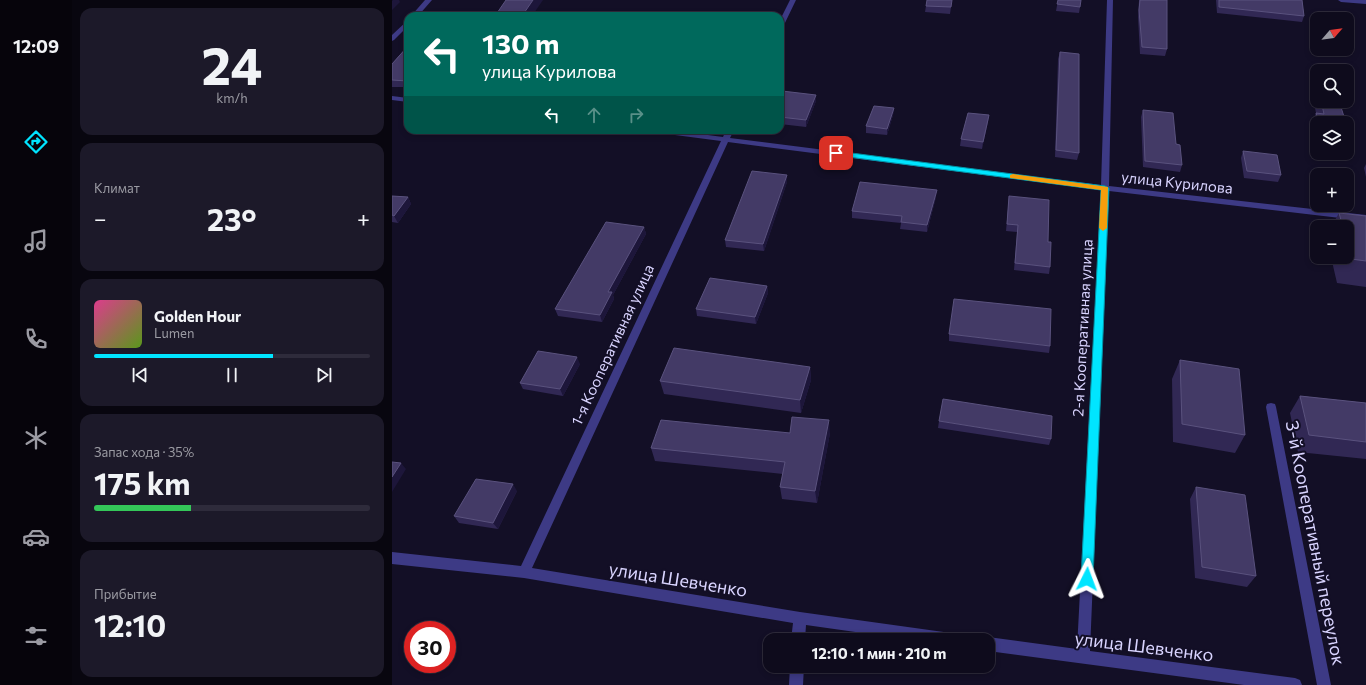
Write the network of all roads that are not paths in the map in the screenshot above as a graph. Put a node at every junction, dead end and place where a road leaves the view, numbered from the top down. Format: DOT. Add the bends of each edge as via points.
graph roads {
  1 [pos="429,0"];
  2 [pos="794,0"];
  3 [pos="1110,0"];
  4 [pos="1341,0"];
  5 [pos="1366,2"];
  6 [pos="418,12"];
  7 [pos="784,20"];
  8 [pos="404,26"];
  9 [pos="392,39"];
  10 [pos="392,98"];
  11 [pos="404,100"];
  12 [pos="728,134"];
  13 [pos="1105,188"];
  14 [pos="1366,218"];
  15 [pos="1271,407"];
  16 [pos="392,558"];
  17 [pos="524,572"];
  18 [pos="800,618"];
  19 [pos="799,633"];
  20 [pos="908,633"];
  21 [pos="995,645"];
  22 [pos="1083,657"];
  23 [pos="797,673"];
  24 [pos="796,685"];
  25 [pos="1295,685"];
  26 [pos="1324,685"];
  1 -- 6 [label="street"];
  2 -- 7 [label="street"];
  3 -- 13 [label="street, 2-я Кооперативная улица"];
  4 -- 5 [label="street"];
  8 -- 9 [label="street"];
  10 -- 11 [label="street"];
  12 -- 13 [label="street, улица Курилова"];
  12 -- 17 [label="street, 1-я Кооперативная улица"];
  13 -- 14 [label="street, улица Курилова"];
  13 -- 22 [label="street, 2-я Кооперативная улица"];
  15 -- 26 [label="street, 3-й Кооперативный переулок"];
  16 -- 17 [label="street, улица Шевченко"];
  17 -- 18 [label="street, улица Шевченко"];
  18 -- 19 [label="street"];
  18 -- 20 [label="street, улица Шевченко"];
  21 -- 22 [label="street, улица Шевченко"];
  22 -- 25 [label="street, улица Шевченко"];
  23 -- 24 [label="street"];
}
